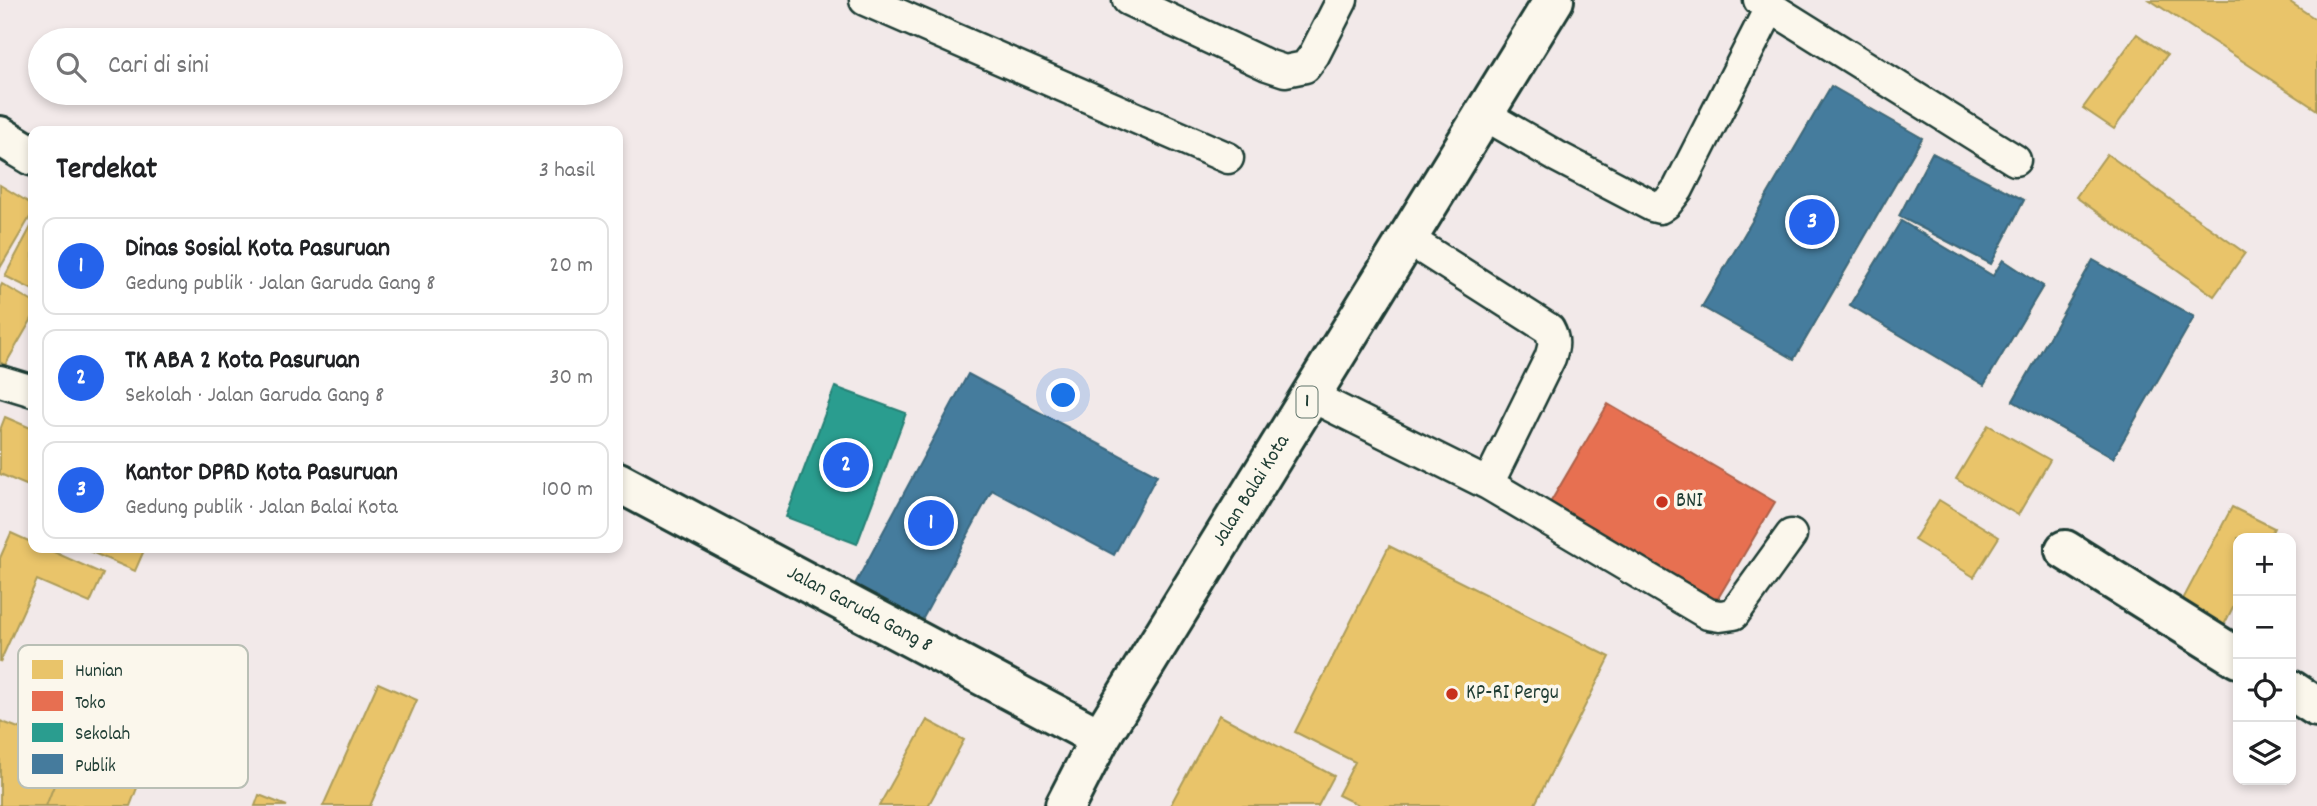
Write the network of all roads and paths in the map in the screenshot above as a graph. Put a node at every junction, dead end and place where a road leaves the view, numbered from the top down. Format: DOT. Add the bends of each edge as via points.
graph roads {
  1 [pos="865,0"];
  2 [pos="1128,0"];
  3 [pos="1342,0"];
  4 [pos="1554,0"];
  5 [pos="1764,4"];
  6 [pos="1485,115"];
  7 [pos="0,136"];
  8 [pos="28,153"];
  9 [pos="1228,158"];
  10 [pos="2015,160"];
  11 [pos="1408,239"];
  12 [pos="0,381"];
  13 [pos="28,389"];
  14 [pos="1311,396"];
  15 [pos="1488,484"];
  16 [pos="623,485"];
  17 [pos="1791,535"];
  18 [pos="2064,550"];
  19 [pos="2233,655"];
  20 [pos="2296,693"];
  21 [pos="2317,707"];
  22 [pos="1100,738"];
  23 [pos="1065,806"];
  1 -- 9 [label="lane"];
  2 -- 3 [label="lane" via="1285,71 1305,67"];
  4 -- 6 [label="main road, Jalan Balai Kota / 1"];
  5 -- 6 [label="lane" via="1678,189 1660,208"];
  5 -- 10 [label="lane"];
  6 -- 11 [label="main road, Jalan Balai Kota / 1"];
  7 -- 8 [label="main road"];
  11 -- 14 [label="main road, Jalan Balai Kota / 1"];
  11 -- 15 [label="lane" via="1549,329 1553,336 1550,358"];
  12 -- 13 [label="lane"];
  14 -- 15 [label="lane"];
  14 -- 22 [label="main road, Jalan Balai Kota / 1"];
  15 -- 17 [label="lane" via="1708,614 1734,614"];
  16 -- 22 [label="main road, Jalan Garuda Gang 8"];
  18 -- 19 [label="main road"];
  20 -- 21 [label="main road"];
  22 -- 23 [label="main road, Jalan Balai Kota / 1"];
}
